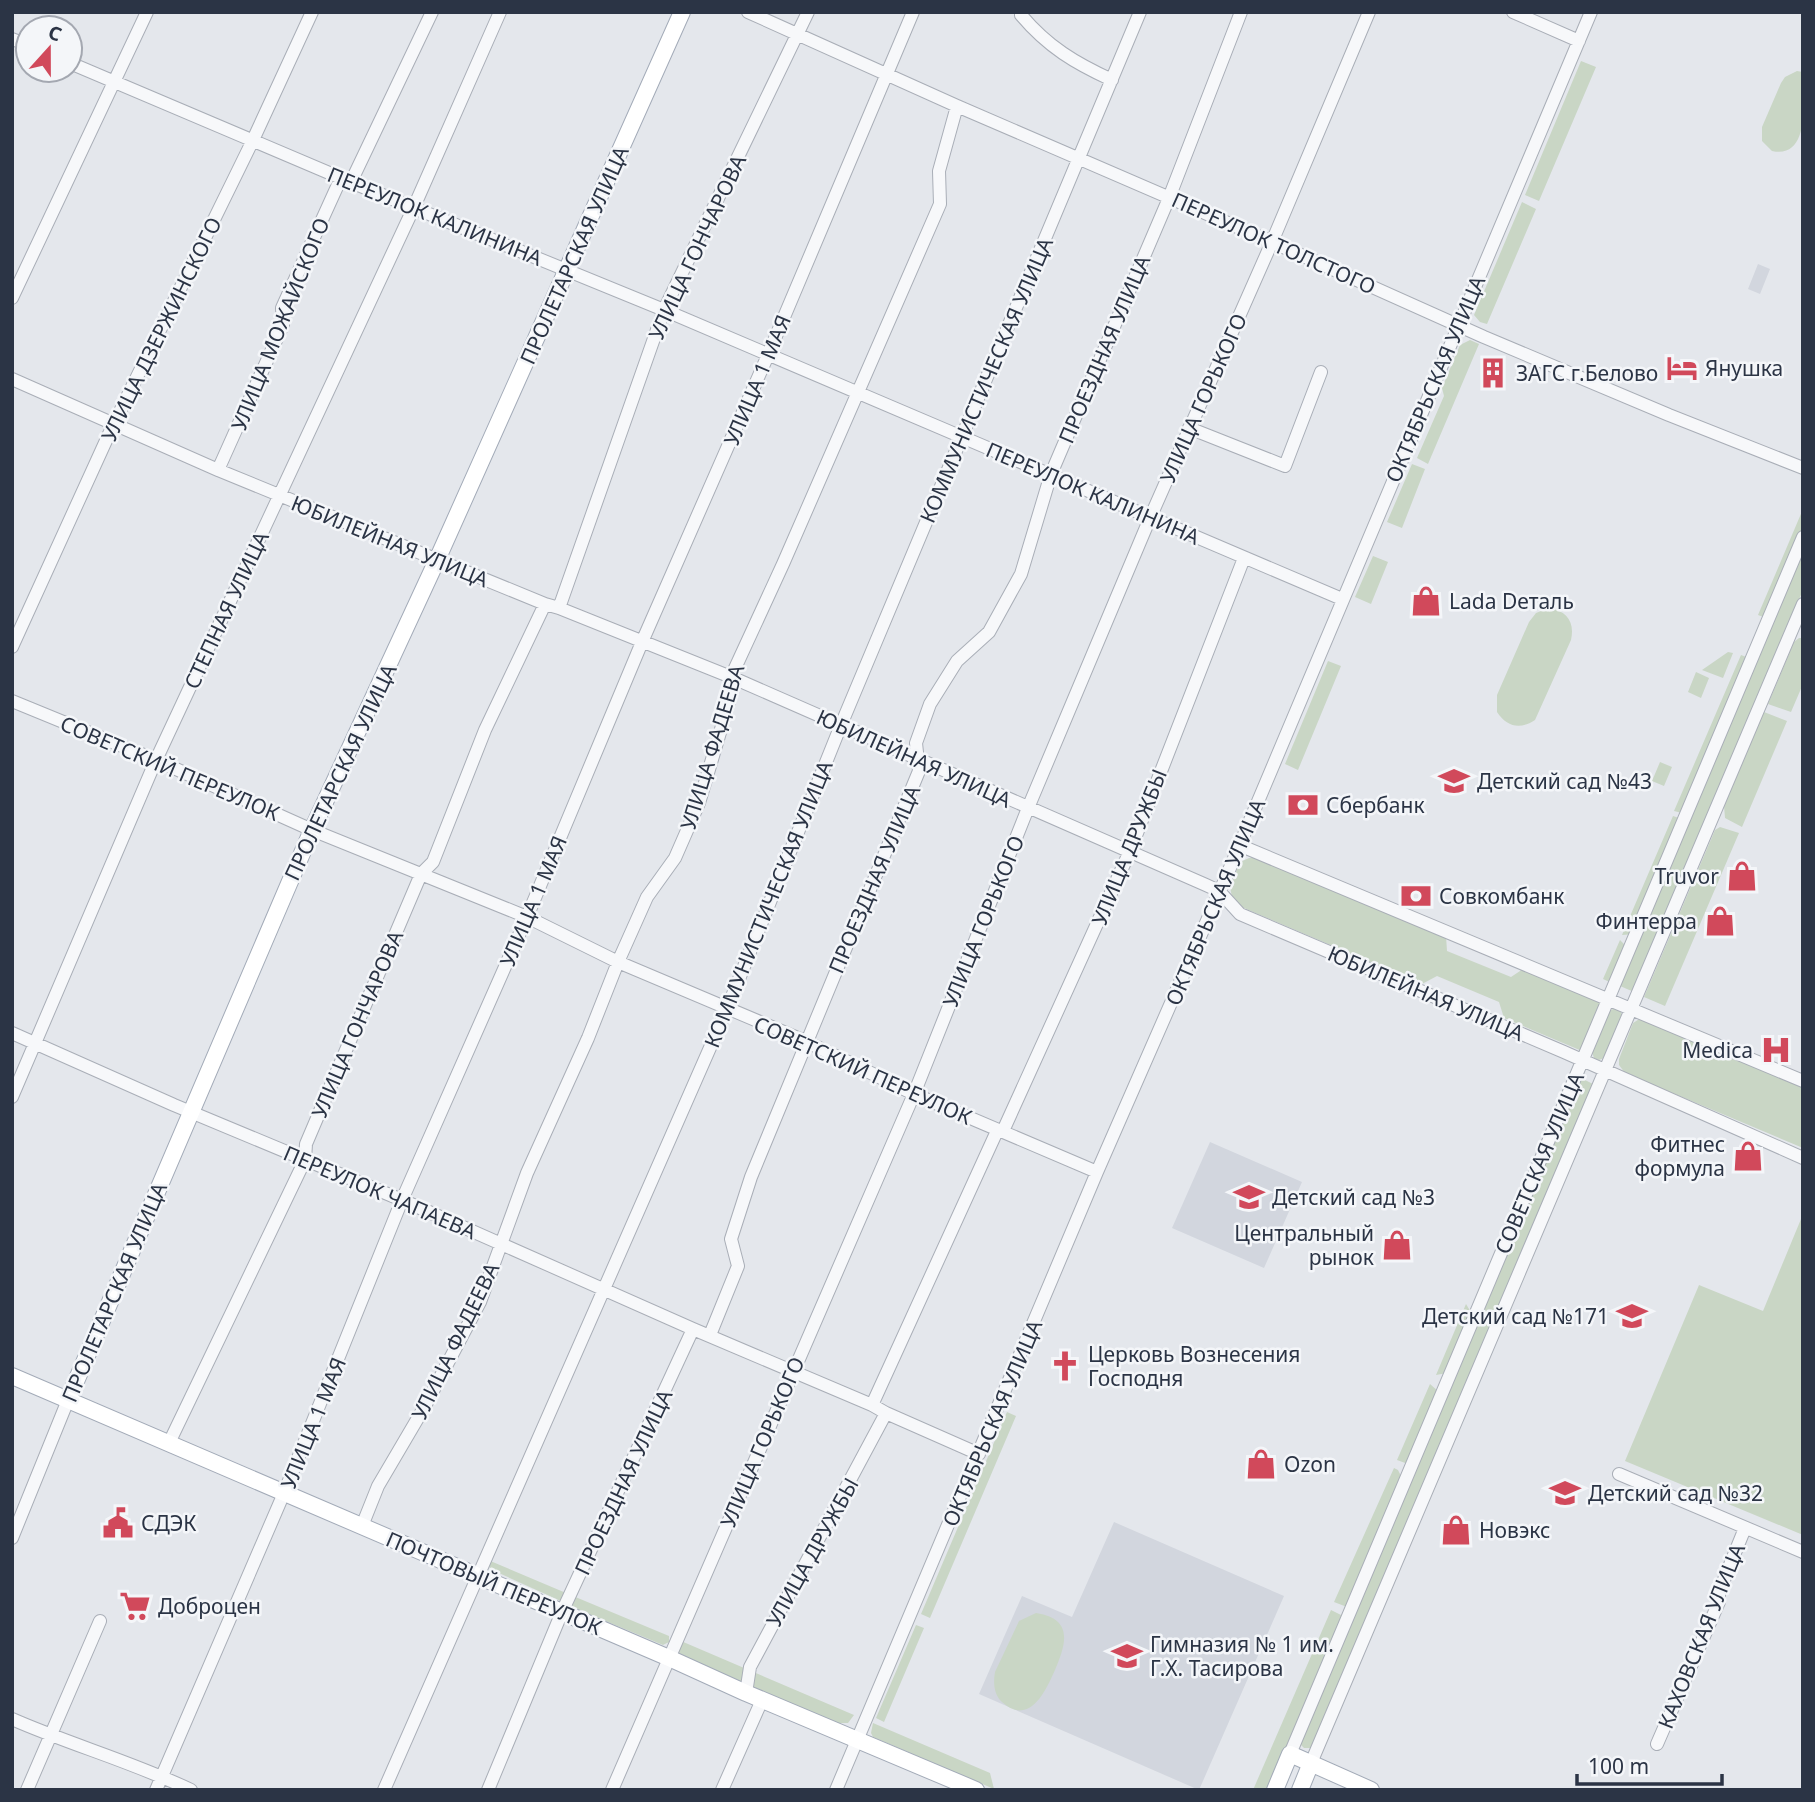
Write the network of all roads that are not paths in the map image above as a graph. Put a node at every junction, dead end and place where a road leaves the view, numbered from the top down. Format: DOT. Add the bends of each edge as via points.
graph roads {
  1 [pos="147,12"];
  2 [pos="312,12"];
  3 [pos="432,12"];
  4 [pos="500,12"];
  5 [pos="682,12"];
  6 [pos="748,12"];
  7 [pos="808,12"];
  8 [pos="912,12"];
  9 [pos="1022,12"];
  10 [pos="1140,12"];
  11 [pos="1241,12"];
  12 [pos="1369,12"];
  13 [pos="1513,12"];
  14 [pos="1591,12"];
  15 [pos="798,35"];
  16 [pos="1579,41"];
  17 [pos="84,69"];
  18 [pos="887,73"];
  19 [pos="1112,80"];
  20 [pos="115,81"];
  21 [pos="957,106"];
  22 [pos="253,140"];
  23 [pos="1079,158"];
  24 [pos="346,180"];
  25 [pos="1169,198"];
  26 [pos="414,207"];
  27 [pos="1272,242"];
  28 [pos="567,270"];
  29 [pos="12,298"];
  30 [pos="664,310"];
  31 [pos="1459,324"];
  32 [pos="768,355"];
  33 [pos="1321,372"];
  34 [pos="12,379"];
  35 [pos="857,393"];
  36 [pos="114,424"];
  37 [pos="1189,428"];
  38 [pos="962,438"];
  39 [pos="1803,468"];
  40 [pos="218,470"];
  41 [pos="1051,474"];
  42 [pos="279,495"];
  43 [pos="1150,517"];
  44 [pos="1803,537"];
  45 [pos="1244,558"];
  46 [pos="438,560"];
  47 [pos="1342,599"];
  48 [pos="545,604"];
  49 [pos="1803,604"];
  50 [pos="559,608"];
  51 [pos="642,642"];
  52 [pos="12,647"];
  53 [pos="731,677"];
  54 [pos="12,701"];
  55 [pos="841,725"];
  56 [pos="917,757"];
  57 [pos="156,760"];
  58 [pos="1028,808"];
  59 [pos="312,830"];
  60 [pos="1239,845"];
  61 [pos="1130,851"];
  62 [pos="421,874"];
  63 [pos="1220,891"];
  64 [pos="527,916"];
  65 [pos="618,962"];
  66 [pos="1610,999"];
  67 [pos="1631,1008"];
  68 [pos="727,1009"];
  69 [pos="12,1033"];
  70 [pos="806,1041"];
  71 [pos="36,1043"];
  72 [pos="1583,1061"];
  73 [pos="1606,1071"];
  74 [pos="1803,1081"];
  75 [pos="914,1094"];
  76 [pos="12,1097"];
  77 [pos="190,1111"];
  78 [pos="1000,1131"];
  79 [pos="1803,1158"];
  80 [pos="305,1160"];
  81 [pos="1097,1172"];
  82 [pos="402,1200"];
  83 [pos="503,1244"];
  84 [pos="605,1289"];
  85 [pos="693,1329"];
  86 [pos="710,1335"];
  87 [pos="792,1371"];
  88 [pos="12,1377"];
  89 [pos="68,1400"];
  90 [pos="872,1405"];
  91 [pos="886,1413"];
  92 [pos="169,1443"];
  93 [pos="979,1454"];
  94 [pos="1619,1474"];
  95 [pos="284,1493"];
  96 [pos="362,1526"];
  97 [pos="1745,1528"];
  98 [pos="12,1538"];
  99 [pos="1803,1552"];
  100 [pos="477,1576"];
  101 [pos="562,1612"];
  102 [pos="100,1621"];
  103 [pos="669,1658"];
  104 [pos="746,1693"];
  105 [pos="762,1700"];
  106 [pos="12,1719"];
  107 [pos="51,1737"];
  108 [pos="856,1740"];
  109 [pos="1657,1744"];
  110 [pos="1290,1754"];
  111 [pos="1311,1763"];
  112 [pos="162,1776"];
  113 [pos="27,1790"];
  114 [pos="156,1790"];
  115 [pos="191,1790"];
  116 [pos="384,1790"];
  117 [pos="488,1790"];
  118 [pos="612,1790"];
  119 [pos="722,1790"];
  120 [pos="836,1790"];
  121 [pos="976,1790"];
  122 [pos="1275,1790"];
  123 [pos="1300,1790"];
  124 [pos="1371,1790"];
  1 -- 20 [label="street"];
  2 -- 22 [label="street, УЛИЦА ДЗЕРЖИНСКОГО"];
  3 -- 24 [label="street, УЛИЦА МОЖАЙСКОГО"];
  4 -- 26 [label="street, СТЕПНАЯ УЛИЦА"];
  5 -- 28 [label="main road, ПРОЛЕТАРСКАЯ УЛИЦА"];
  6 -- 15 [label="street, ПЕРЕУЛОК ТОЛСТОГО"];
  7 -- 15 [label="street, УЛИЦА ГОНЧАРОВА"];
  8 -- 18 [label="street, УЛИЦА 1 МАЯ"];
  9 -- 19 [label="street" via="1034,31 1062,55"];
  10 -- 19 [label="street, КОММУНИСТИЧЕСКАЯ УЛИЦА"];
  11 -- 25 [label="street, ПРОЕЗДНАЯ УЛИЦА"];
  12 -- 27 [label="street, УЛИЦА ГОРЬКОГО"];
  13 -- 16 [label="street"];
  14 -- 16 [label="street, ОКТЯБРЬСКАЯ УЛИЦА"];
  15 -- 18 [label="street, ПЕРЕУЛОК ТОЛСТОГО"];
  15 -- 30 [label="street, УЛИЦА ГОНЧАРОВА"];
  16 -- 31 [label="street, ОКТЯБРЬСКАЯ УЛИЦА"];
  17 -- 20 [label="street, ПЕРЕУЛОК КАЛИНИНА"];
  18 -- 21 [label="street, ПЕРЕУЛОК ТОЛСТОГО"];
  18 -- 32 [label="street, УЛИЦА 1 МАЯ"];
  19 -- 23 [label="street, КОММУНИСТИЧЕСКАЯ УЛИЦА"];
  20 -- 22 [label="street, ПЕРЕУЛОК КАЛИНИНА"];
  20 -- 29 [label="street"];
  21 -- 23 [label="street, ПЕРЕУЛОК ТОЛСТОГО"];
  21 -- 35 [label="street, УЛИЦА ФАДЕЕВА" via="939,171 940,204"];
  22 -- 24 [label="street, ПЕРЕУЛОК КАЛИНИНА"];
  22 -- 36 [label="street, УЛИЦА ДЗЕРЖИНСКОГО"];
  23 -- 25 [label="street, ПЕРЕУЛОК ТОЛСТОГО"];
  23 -- 38 [label="street, КОММУНИСТИЧЕСКАЯ УЛИЦА"];
  24 -- 26 [label="street, ПЕРЕУЛОК КАЛИНИНА"];
  24 -- 40 [label="street, УЛИЦА МОЖАЙСКОГО" via="282,308 283,325"];
  25 -- 27 [label="street, ПЕРЕУЛОК ТОЛСТОГО"];
  25 -- 41 [label="street, ПРОЕЗДНАЯ УЛИЦА"];
  26 -- 28 [label="street, ПЕРЕУЛОК КАЛИНИНА"];
  26 -- 42 [label="street, СТЕПНАЯ УЛИЦА"];
  27 -- 31 [label="street, ПЕРЕУЛОК ТОЛСТОГО"];
  27 -- 37 [label="street, УЛИЦА ГОРЬКОГО"];
  28 -- 30 [label="street, ПЕРЕУЛОК КАЛИНИНА"];
  28 -- 46 [label="main road, ПРОЛЕТАРСКАЯ УЛИЦА"];
  30 -- 32 [label="street, ПЕРЕУЛОК КАЛИНИНА"];
  30 -- 50 [label="street, УЛИЦА ГОНЧАРОВА"];
  31 -- 39 [label="street, ПЕРЕУЛОК ТОЛСТОГО"];
  31 -- 47 [label="street, ОКТЯБРЬСКАЯ УЛИЦА"];
  32 -- 35 [label="street, ПЕРЕУЛОК КАЛИНИНА"];
  32 -- 51 [label="street, УЛИЦА 1 МАЯ"];
  33 -- 37 [label="street" via="1285,466"];
  34 -- 36 [label="street, ЮБИЛЕЙНАЯ УЛИЦА"];
  35 -- 38 [label="street, ПЕРЕУЛОК КАЛИНИНА"];
  35 -- 53 [label="street, УЛИЦА ФАДЕЕВА"];
  36 -- 40 [label="street, ЮБИЛЕЙНАЯ УЛИЦА"];
  36 -- 52 [label="street, УЛИЦА ДЗЕРЖИНСКОГО"];
  37 -- 43 [label="street, УЛИЦА ГОРЬКОГО"];
  38 -- 41 [label="street, ПЕРЕУЛОК КАЛИНИНА"];
  38 -- 55 [label="street, КОММУНИСТИЧЕСКАЯ УЛИЦА"];
  40 -- 42 [label="street, ЮБИЛЕЙНАЯ УЛИЦА"];
  41 -- 43 [label="street, ПЕРЕУЛОК КАЛИНИНА"];
  41 -- 56 [label="street, ПРОЕЗДНАЯ УЛИЦА" via="1021,574 989,632 957,661 930,704 916,743"];
  42 -- 46 [label="street, ЮБИЛЕЙНАЯ УЛИЦА"];
  42 -- 57 [label="street, СТЕПНАЯ УЛИЦА"];
  43 -- 45 [label="street, ПЕРЕУЛОК КАЛИНИНА"];
  43 -- 58 [label="street, УЛИЦА ГОРЬКОГО"];
  44 -- 66 [label="street, СОВЕТСКАЯ УЛИЦА"];
  45 -- 47 [label="street, ПЕРЕУЛОК КАЛИНИНА"];
  45 -- 61 [label="street, УЛИЦА ДРУЖБЫ"];
  46 -- 48 [label="street, ЮБИЛЕЙНАЯ УЛИЦА"];
  46 -- 59 [label="main road, ПРОЛЕТАРСКАЯ УЛИЦА"];
  47 -- 60 [label="street, ОКТЯБРЬСКАЯ УЛИЦА"];
  48 -- 50 [label="street, ЮБИЛЕЙНАЯ УЛИЦА"];
  48 -- 62 [label="street, УЛИЦА ГОНЧАРОВА" via="485,730 433,862"];
  49 -- 67 [label="street, СОВЕТСКАЯ УЛИЦА"];
  50 -- 51 [label="street, ЮБИЛЕЙНАЯ УЛИЦА"];
  51 -- 53 [label="street, ЮБИЛЕЙНАЯ УЛИЦА"];
  51 -- 64 [label="street, УЛИЦА 1 МАЯ"];
  53 -- 55 [label="street, ЮБИЛЕЙНАЯ УЛИЦА"];
  53 -- 65 [label="street, УЛИЦА ФАДЕЕВА" via="733,689 699,803 675,858 647,897"];
  54 -- 57 [label="street, СОВЕТСКИЙ ПЕРЕУЛОК"];
  55 -- 56 [label="street, ЮБИЛЕЙНАЯ УЛИЦА"];
  55 -- 68 [label="street, КОММУНИСТИЧЕСКАЯ УЛИЦА"];
  56 -- 58 [label="street, ЮБИЛЕЙНАЯ УЛИЦА"];
  56 -- 70 [label="street, ПРОЕЗДНАЯ УЛИЦА" via="919,771"];
  57 -- 59 [label="street, СОВЕТСКИЙ ПЕРЕУЛОК"];
  57 -- 71 [label="street, СТЕПНАЯ УЛИЦА"];
  58 -- 61 [label="street, ЮБИЛЕЙНАЯ УЛИЦА"];
  58 -- 75 [label="street, УЛИЦА ГОРЬКОГО"];
  59 -- 62 [label="street, СОВЕТСКИЙ ПЕРЕУЛОК"];
  59 -- 77 [label="main road, ПРОЛЕТАРСКАЯ УЛИЦА"];
  60 -- 63 [label="street, ОКТЯБРЬСКАЯ УЛИЦА"];
  60 -- 66 [label="street"];
  61 -- 63 [label="street, ЮБИЛЕЙНАЯ УЛИЦА"];
  61 -- 78 [label="street, УЛИЦА ДРУЖБЫ"];
  62 -- 64 [label="street, СОВЕТСКИЙ ПЕРЕУЛОК"];
  62 -- 80 [label="street, УЛИЦА ГОНЧАРОВА" via="306,1144"];
  63 -- 72 [label="street, ЮБИЛЕЙНАЯ УЛИЦА" via="1240,914"];
  63 -- 81 [label="street, ОКТЯБРЬСКАЯ УЛИЦА"];
  64 -- 65 [label="street, СОВЕТСКИЙ ПЕРЕУЛОК"];
  64 -- 82 [label="street, УЛИЦА 1 МАЯ"];
  65 -- 68 [label="street, СОВЕТСКИЙ ПЕРЕУЛОК"];
  65 -- 83 [label="street, УЛИЦА ФАДЕЕВА" via="527,1174"];
  66 -- 67 [label="street"];
  66 -- 72 [label="street, СОВЕТСКАЯ УЛИЦА"];
  67 -- 73 [label="street, СОВЕТСКАЯ УЛИЦА"];
  67 -- 74 [label="street"];
  68 -- 70 [label="street, СОВЕТСКИЙ ПЕРЕУЛОК"];
  68 -- 84 [label="street, КОММУНИСТИЧЕСКАЯ УЛИЦА"];
  69 -- 71 [label="street, ПЕРЕУЛОК ЧАПАЕВА"];
  70 -- 75 [label="street, СОВЕТСКИЙ ПЕРЕУЛОК"];
  70 -- 86 [label="street, ПРОЕЗДНАЯ УЛИЦА" via="751,1177 731,1240 738,1266"];
  71 -- 76 [label="street, СТЕПНАЯ УЛИЦА"];
  71 -- 77 [label="street, ПЕРЕУЛОК ЧАПАЕВА"];
  72 -- 73 [label="street, ЮБИЛЕЙНАЯ УЛИЦА"];
  72 -- 110 [label="street, СОВЕТСКАЯ УЛИЦА"];
  73 -- 79 [label="street, ЮБИЛЕЙНАЯ УЛИЦА"];
  73 -- 111 [label="street, СОВЕТСКАЯ УЛИЦА"];
  75 -- 78 [label="street, СОВЕТСКИЙ ПЕРЕУЛОК"];
  75 -- 87 [label="street, УЛИЦА ГОРЬКОГО"];
  77 -- 80 [label="street, ПЕРЕУЛОК ЧАПАЕВА"];
  77 -- 89 [label="main road, ПРОЛЕТАРСКАЯ УЛИЦА"];
  78 -- 81 [label="street, СОВЕТСКИЙ ПЕРЕУЛОК"];
  78 -- 90 [label="street, УЛИЦА ДРУЖБЫ"];
  80 -- 82 [label="street, ПЕРЕУЛОК ЧАПАЕВА"];
  80 -- 92 [label="street, УЛИЦА ГОНЧАРОВА"];
  81 -- 93 [label="street, ОКТЯБРЬСКАЯ УЛИЦА"];
  82 -- 83 [label="street, ПЕРЕУЛОК ЧАПАЕВА"];
  82 -- 95 [label="street, УЛИЦА 1 МАЯ"];
  83 -- 84 [label="street, ПЕРЕУЛОК ЧАПАЕВА"];
  83 -- 96 [label="street, УЛИЦА ФАДЕЕВА" via="480,1302 378,1486"];
  84 -- 85 [label="street, ПЕРЕУЛОК ЧАПАЕВА"];
  84 -- 100 [label="street, КОММУНИСТИЧЕСКАЯ УЛИЦА"];
  85 -- 86 [label="street, ПЕРЕУЛОК ЧАПАЕВА"];
  85 -- 101 [label="street, ПРОЕЗДНАЯ УЛИЦА"];
  86 -- 87 [label="street, ПЕРЕУЛОК ЧАПАЕВА"];
  87 -- 90 [label="street, ПЕРЕУЛОК ЧАПАЕВА"];
  87 -- 103 [label="street, УЛИЦА ГОРЬКОГО"];
  88 -- 89 [label="main road, ПОЧТОВЫЙ ПЕРЕУЛОК"];
  89 -- 92 [label="main road, ПОЧТОВЫЙ ПЕРЕУЛОК"];
  89 -- 98 [label="street, ПРОЛЕТАРСКАЯ УЛИЦА"];
  90 -- 91 [label="street, ПЕРЕУЛОК ЧАПАЕВА"];
  91 -- 93 [label="street, ПЕРЕУЛОК ЧАПАЕВА"];
  91 -- 104 [label="street, УЛИЦА ДРУЖБЫ" via="750,1667"];
  92 -- 95 [label="main road, ПОЧТОВЫЙ ПЕРЕУЛОК"];
  93 -- 108 [label="street, ОКТЯБРЬСКАЯ УЛИЦА"];
  94 -- 97 [label="street"];
  95 -- 96 [label="main road, ПОЧТОВЫЙ ПЕРЕУЛОК"];
  95 -- 112 [label="street, УЛИЦА 1 МАЯ"];
  96 -- 100 [label="main road, ПОЧТОВЫЙ ПЕРЕУЛОК"];
  97 -- 99 [label="street"];
  97 -- 109 [label="street, КАХОВСКАЯ УЛИЦА" via="1719,1602"];
  100 -- 101 [label="main road, ПОЧТОВЫЙ ПЕРЕУЛОК"];
  100 -- 116 [label="street, КОММУНИСТИЧЕСКАЯ УЛИЦА"];
  101 -- 103 [label="main road, ПОЧТОВЫЙ ПЕРЕУЛОК"];
  101 -- 117 [label="street, ПРОЕЗДНАЯ УЛИЦА"];
  102 -- 107 [label="street"];
  103 -- 104 [label="main road, ПОЧТОВЫЙ ПЕРЕУЛОК"];
  103 -- 118 [label="street, УЛИЦА ГОРЬКОГО"];
  104 -- 105 [label="main road, ПОЧТОВЫЙ ПЕРЕУЛОК"];
  105 -- 108 [label="main road, ПОЧТОВЫЙ ПЕРЕУЛОК"];
  105 -- 119 [label="street"];
  106 -- 107 [label="street"];
  107 -- 112 [label="street"];
  107 -- 113 [label="street"];
  108 -- 120 [label="street, ОКТЯБРЬСКАЯ УЛИЦА"];
  108 -- 121 [label="main road, ПОЧТОВЫЙ ПЕРЕУЛОК"];
  110 -- 111 [label="main road"];
  110 -- 122 [label="main road, СОВЕТСКАЯ УЛИЦА"];
  111 -- 123 [label="main road, СОВЕТСКАЯ УЛИЦА"];
  111 -- 124 [label="main road"];
  112 -- 114 [label="street, УЛИЦА 1 МАЯ"];
  112 -- 115 [label="street"];
}
